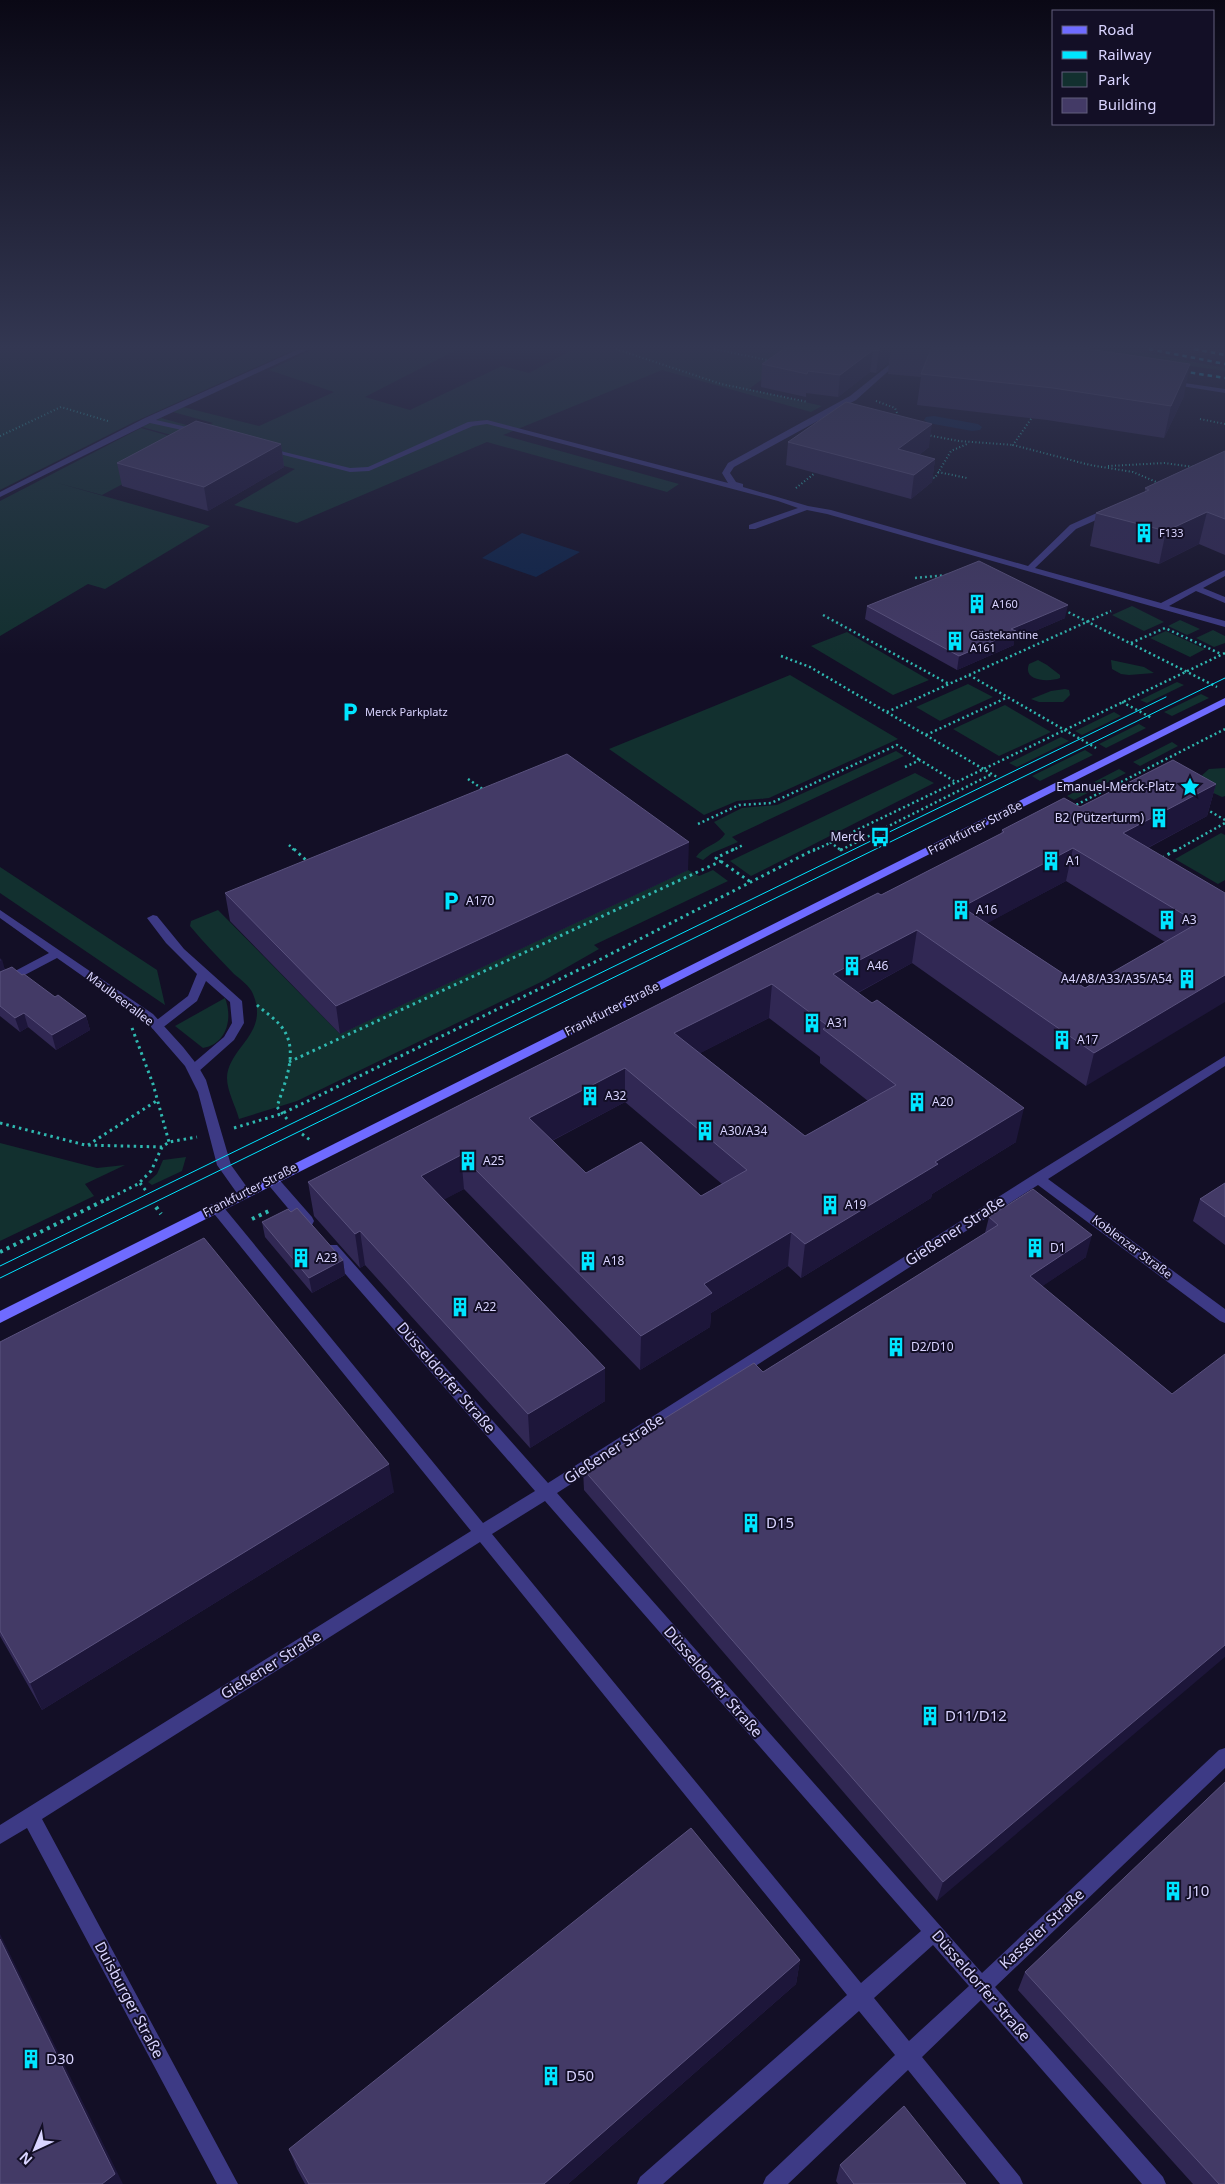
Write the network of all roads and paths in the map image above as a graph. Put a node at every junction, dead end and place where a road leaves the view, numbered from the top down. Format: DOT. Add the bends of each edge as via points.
graph roads {
  1 [pos="86,451"];
  2 [pos="272,451"];
  3 [pos="411,451"];
  4 [pos="598,451"];
  5 [pos="757,451"];
  6 [pos="951,451"];
  7 [pos="1037,451"];
  8 [pos="1104,467"];
  9 [pos="1197,468"];
  10 [pos="938,472"];
  11 [pos="927,476"];
  12 [pos="967,478"];
  13 [pos="1165,486"];
  14 [pos="749,490"];
  15 [pos="0,495"];
  16 [pos="806,508"];
  17 [pos="1116,508"];
  18 [pos="752,527"];
  19 [pos="1029,569"];
  20 [pos="1225,572"];
  21 [pos="951,574"];
  22 [pos="915,578"];
  23 [pos="1196,588"];
  24 [pos="1136,599"];
  25 [pos="1225,600"];
  26 [pos="1162,606"];
  27 [pos="1060,608"];
  28 [pos="823,615"];
  29 [pos="1088,621"];
  30 [pos="1225,624"];
  31 [pos="1131,643"];
  32 [pos="1225,652"];
  33 [pos="1221,654"];
  34 [pos="781,656"];
  35 [pos="1187,672"];
  36 [pos="969,675"];
  37 [pos="949,684"];
  38 [pos="1224,696"];
  39 [pos="1006,698"];
  40 [pos="1122,702"];
  41 [pos="886,712"];
  42 [pos="1154,719"];
  43 [pos="1225,728"];
  44 [pos="1063,729"];
  45 [pos="925,735"];
  46 [pos="1101,751"];
  47 [pos="920,760"];
  48 [pos="905,767"];
  49 [pos="982,769"];
  50 [pos="1133,769"];
  51 [pos="1140,773"];
  52 [pos="992,774"];
  53 [pos="997,777"];
  54 [pos="1149,777"];
  55 [pos="468,779"];
  56 [pos="954,782"];
  57 [pos="491,796"];
  58 [pos="1200,806"];
  59 [pos="1067,809"];
  60 [pos="1225,822"];
  61 [pos="698,824"];
  62 [pos="830,842"];
  63 [pos="289,845"];
  64 [pos="743,845"];
  65 [pos="721,861"];
  66 [pos="1157,861"];
  67 [pos="309,863"];
  68 [pos="752,883"];
  69 [pos="0,913"];
  70 [pos="153,918"];
  71 [pos="58,953"];
  72 [pos="203,973"];
  73 [pos="0,984"];
  74 [pos="236,1001"];
  75 [pos="129,1003"];
  76 [pos="157,1026"];
  77 [pos="1225,1060"];
  78 [pos="289,1062"];
  79 [pos="194,1069"];
  80 [pos="158,1100"];
  81 [pos="281,1114"];
  82 [pos="287,1119"];
  83 [pos="0,1123"];
  84 [pos="240,1126"];
  85 [pos="302,1134"];
  86 [pos="195,1137"];
  87 [pos="311,1141"];
  88 [pos="169,1142"];
  89 [pos="88,1145"];
  90 [pos="162,1147"];
  91 [pos="1038,1178"];
  92 [pos="271,1179"];
  93 [pos="140,1183"];
  94 [pos="146,1191"];
  95 [pos="244,1193"];
  96 [pos="290,1201"];
  97 [pos="156,1207"];
  98 [pos="216,1207"];
  99 [pos="161,1214"];
  100 [pos="233,1228"];
  101 [pos="0,1252"];
  102 [pos="0,1317"];
  103 [pos="1225,1317"];
  104 [pos="546,1492"];
  105 [pos="481,1532"];
  106 [pos="1225,1756"];
  107 [pos="30,1816"];
  108 [pos="0,1835"];
  109 [pos="934,1932"];
  110 [pos="981,1986"];
  111 [pos="860,1997"];
  112 [pos="908,2056"];
  113 [pos="228,2184"];
  114 [pos="647,2184"];
  115 [pos="773,2184"];
  116 [pos="1013,2184"];
  117 [pos="1156,2184"];
  1 -- 15 [label="street"];
  2 -- 3 [label="street" via="350,470 370,469"];
  4 -- 14 [label="street"];
  5 -- 14 [label="street" via="731,465 726,473 733,484"];
  6 -- 10 [label="path"];
  7 -- 8 [label="path"];
  8 -- 9 [label="path" via="1170,463"];
  8 -- 13 [label="path" via="1133,472"];
  10 -- 11 [label="path" via="935,478"];
  10 -- 12 [label="path"];
  14 -- 16 [label="street"];
  16 -- 18 [label="street"];
  16 -- 19 [label="street"];
  17 -- 19 [label="street" via="1073,527"];
  19 -- 24 [label="street"];
  20 -- 23 [label="street"];
  21 -- 22 [label="path"];
  23 -- 25 [label="street"];
  23 -- 26 [label="street"];
  24 -- 26 [label="street"];
  24 -- 29 [label="path"];
  26 -- 30 [label="street"];
  27 -- 29 [label="path"];
  28 -- 37 [label="path"];
  29 -- 31 [label="path"];
  29 -- 36 [label="path"];
  31 -- 33 [label="path" via="1165,628"];
  31 -- 35 [label="path"];
  32 -- 33 [label="path"];
  33 -- 35 [label="path"];
  34 -- 41 [label="path" via="810,667"];
  35 -- 38 [label="path"];
  35 -- 40 [label="path"];
  36 -- 37 [label="path"];
  36 -- 39 [label="path"];
  37 -- 41 [label="path"];
  38 -- 92 [label="main road, Frankfurter Straße"];
  39 -- 44 [label="path"];
  39 -- 45 [label="path"];
  40 -- 42 [label="path"];
  40 -- 44 [label="path"];
  41 -- 45 [label="path"];
  43 -- 51 [label="path"];
  44 -- 46 [label="path"];
  44 -- 49 [label="path"];
  45 -- 49 [label="path"];
  47 -- 48 [label="path"];
  47 -- 56 [label="path"];
  47 -- 61 [label="path" via="898,745 771,803 739,805"];
  49 -- 52 [label="path"];
  49 -- 56 [label="path"];
  50 -- 51 [label="path"];
  51 -- 54 [label="path"];
  51 -- 59 [label="path"];
  52 -- 53 [label="path"];
  52 -- 62 [label="path" via="842,851"];
  55 -- 57 [label="path"];
  56 -- 62 [label="path"];
  58 -- 60 [label="path"];
  60 -- 66 [label="path"];
  62 -- 68 [label="path"];
  63 -- 67 [label="path"];
  64 -- 65 [label="path" via="716,858"];
  65 -- 68 [label="path"];
  65 -- 78 [label="path"];
  68 -- 81 [label="path"];
  69 -- 71 [label="street, Maulbeerallee"];
  70 -- 72 [label="street"];
  71 -- 73 [label="street"];
  71 -- 75 [label="street, Maulbeerallee"];
  72 -- 74 [label="street"];
  72 -- 76 [label="street" via="193,998"];
  74 -- 78 [label="path" via="255,1003 285,1031 289,1042"];
  74 -- 79 [label="street" via="238,1023 228,1040"];
  75 -- 76 [label="street, Maulbeerallee"];
  75 -- 80 [label="path" via="131,1026"];
  76 -- 79 [label="street, Maulbeerallee"];
  77 -- 91 [label="street, Gießener Straße"];
  78 -- 81 [label="path" via="277,1107"];
  79 -- 95 [label="street, Maulbeerallee" via="206,1098 225,1167"];
  80 -- 88 [label="path"];
  80 -- 89 [label="path"];
  81 -- 82 [label="path"];
  81 -- 84 [label="path"];
  83 -- 89 [label="path"];
  85 -- 87 [label="path"];
  86 -- 88 [label="path"];
  88 -- 90 [label="path"];
  89 -- 90 [label="path"];
  90 -- 93 [label="path" via="151,1171"];
  91 -- 103 [label="street, Koblenzer Straße"];
  91 -- 104 [label="street, Gießener Straße"];
  92 -- 95 [label="main road, Frankfurter Straße"];
  92 -- 96 [label="street, Düsseldorfer Straße"];
  93 -- 94 [label="path"];
  93 -- 101 [label="path"];
  95 -- 98 [label="main road, Frankfurter Straße"];
  96 -- 100 [label="path"];
  96 -- 104 [label="street, Düsseldorfer Straße"];
  97 -- 99 [label="path"];
  98 -- 100 [label="street"];
  98 -- 102 [label="main road, Frankfurter Straße"];
  100 -- 105 [label="street"];
  104 -- 105 [label="street, Gießener Straße"];
  104 -- 109 [label="street, Düsseldorfer Straße"];
  105 -- 107 [label="street, Gießener Straße"];
  105 -- 111 [label="street"];
  106 -- 110 [label="street, Kasseler Straße"];
  107 -- 108 [label="street, Gießener Straße"];
  107 -- 113 [label="street, Duisburger Straße"];
  109 -- 110 [label="street, Düsseldorfer Straße"];
  109 -- 111 [label="street"];
  110 -- 112 [label="street, Kasseler Straße"];
  110 -- 117 [label="street, Düsseldorfer Straße"];
  111 -- 112 [label="street"];
  111 -- 114 [label="street"];
  112 -- 115 [label="street, Kasseler Straße"];
  112 -- 116 [label="street"];
}
